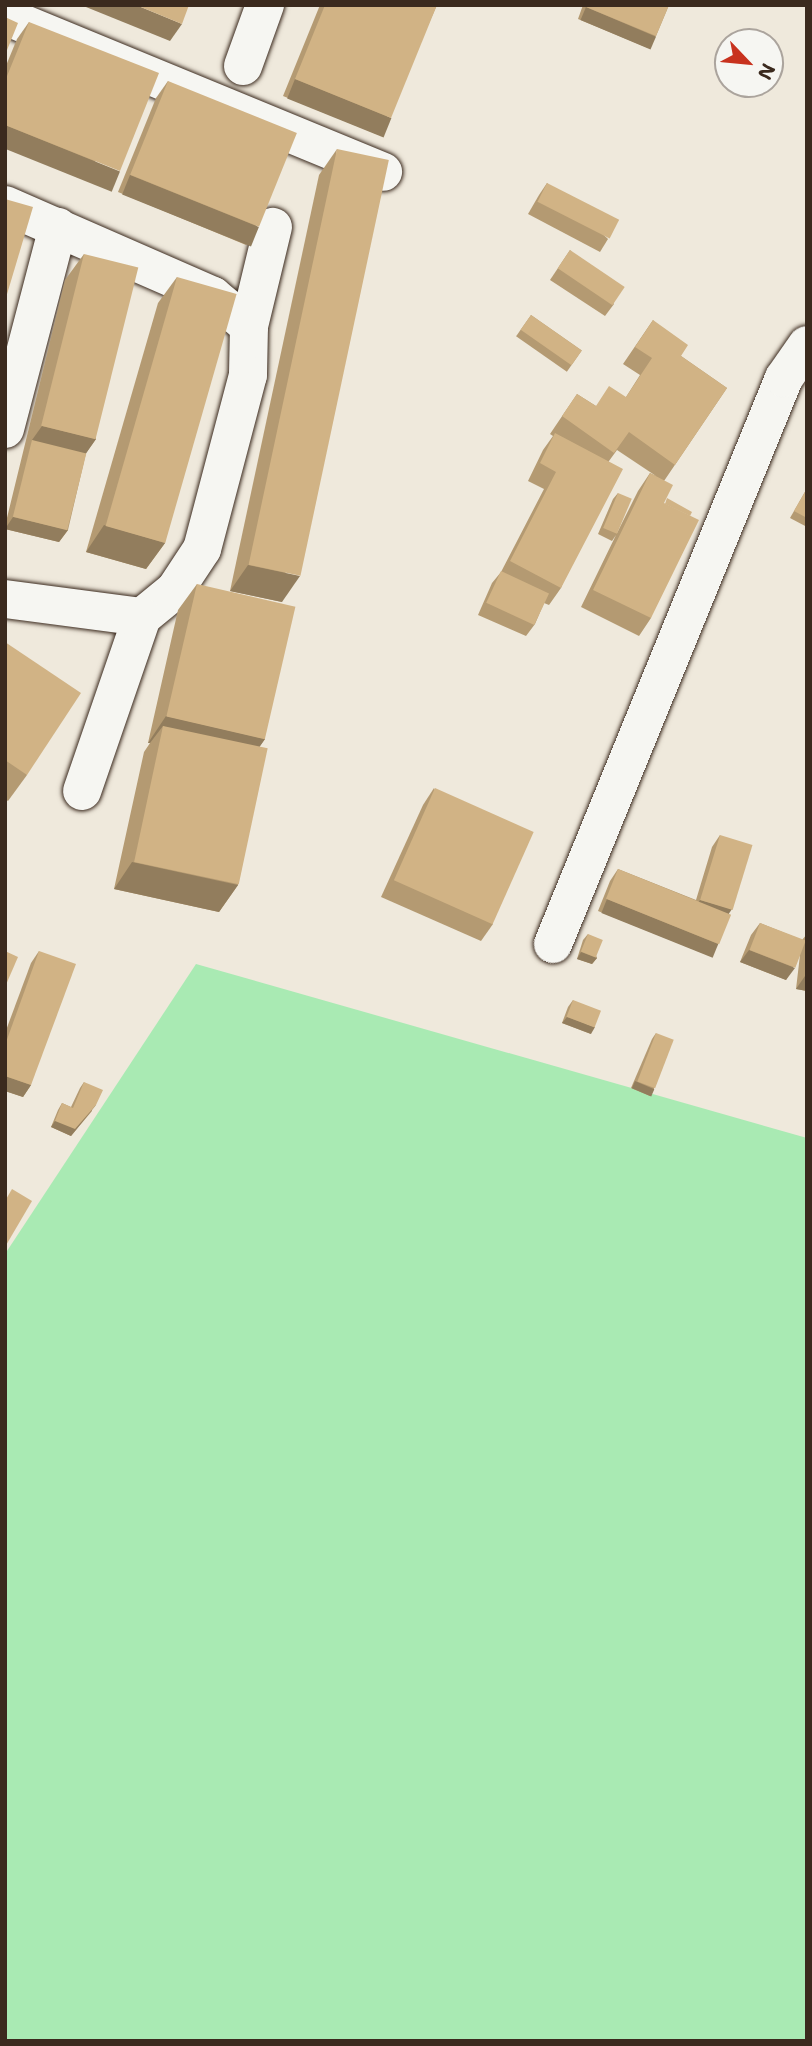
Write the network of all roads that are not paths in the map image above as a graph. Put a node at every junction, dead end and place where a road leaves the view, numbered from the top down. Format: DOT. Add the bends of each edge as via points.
graph roads {
  1 [pos="265,5"];
  2 [pos="5,16"];
  3 [pos="243,66"];
  4 [pos="383,172"];
  5 [pos="5,205"];
  6 [pos="58,227"];
  7 [pos="273,227"];
  8 [pos="249,326"];
  9 [pos="807,345"];
  10 [pos="5,429"];
  11 [pos="5,598"];
  12 [pos="142,617"];
  13 [pos="82,791"];
  14 [pos="553,944"];
  1 -- 3 [label="street"];
  2 -- 4 [label="street"];
  5 -- 6 [label="street"];
  6 -- 8 [label="street" via="213,296"];
  6 -- 10 [label="street"];
  7 -- 8 [label="street"];
  8 -- 12 [label="street" via="248,375 202,549 175,590"];
  9 -- 14 [label="street" via="785,378"];
  11 -- 12 [label="street"];
  12 -- 13 [label="street"];
}
